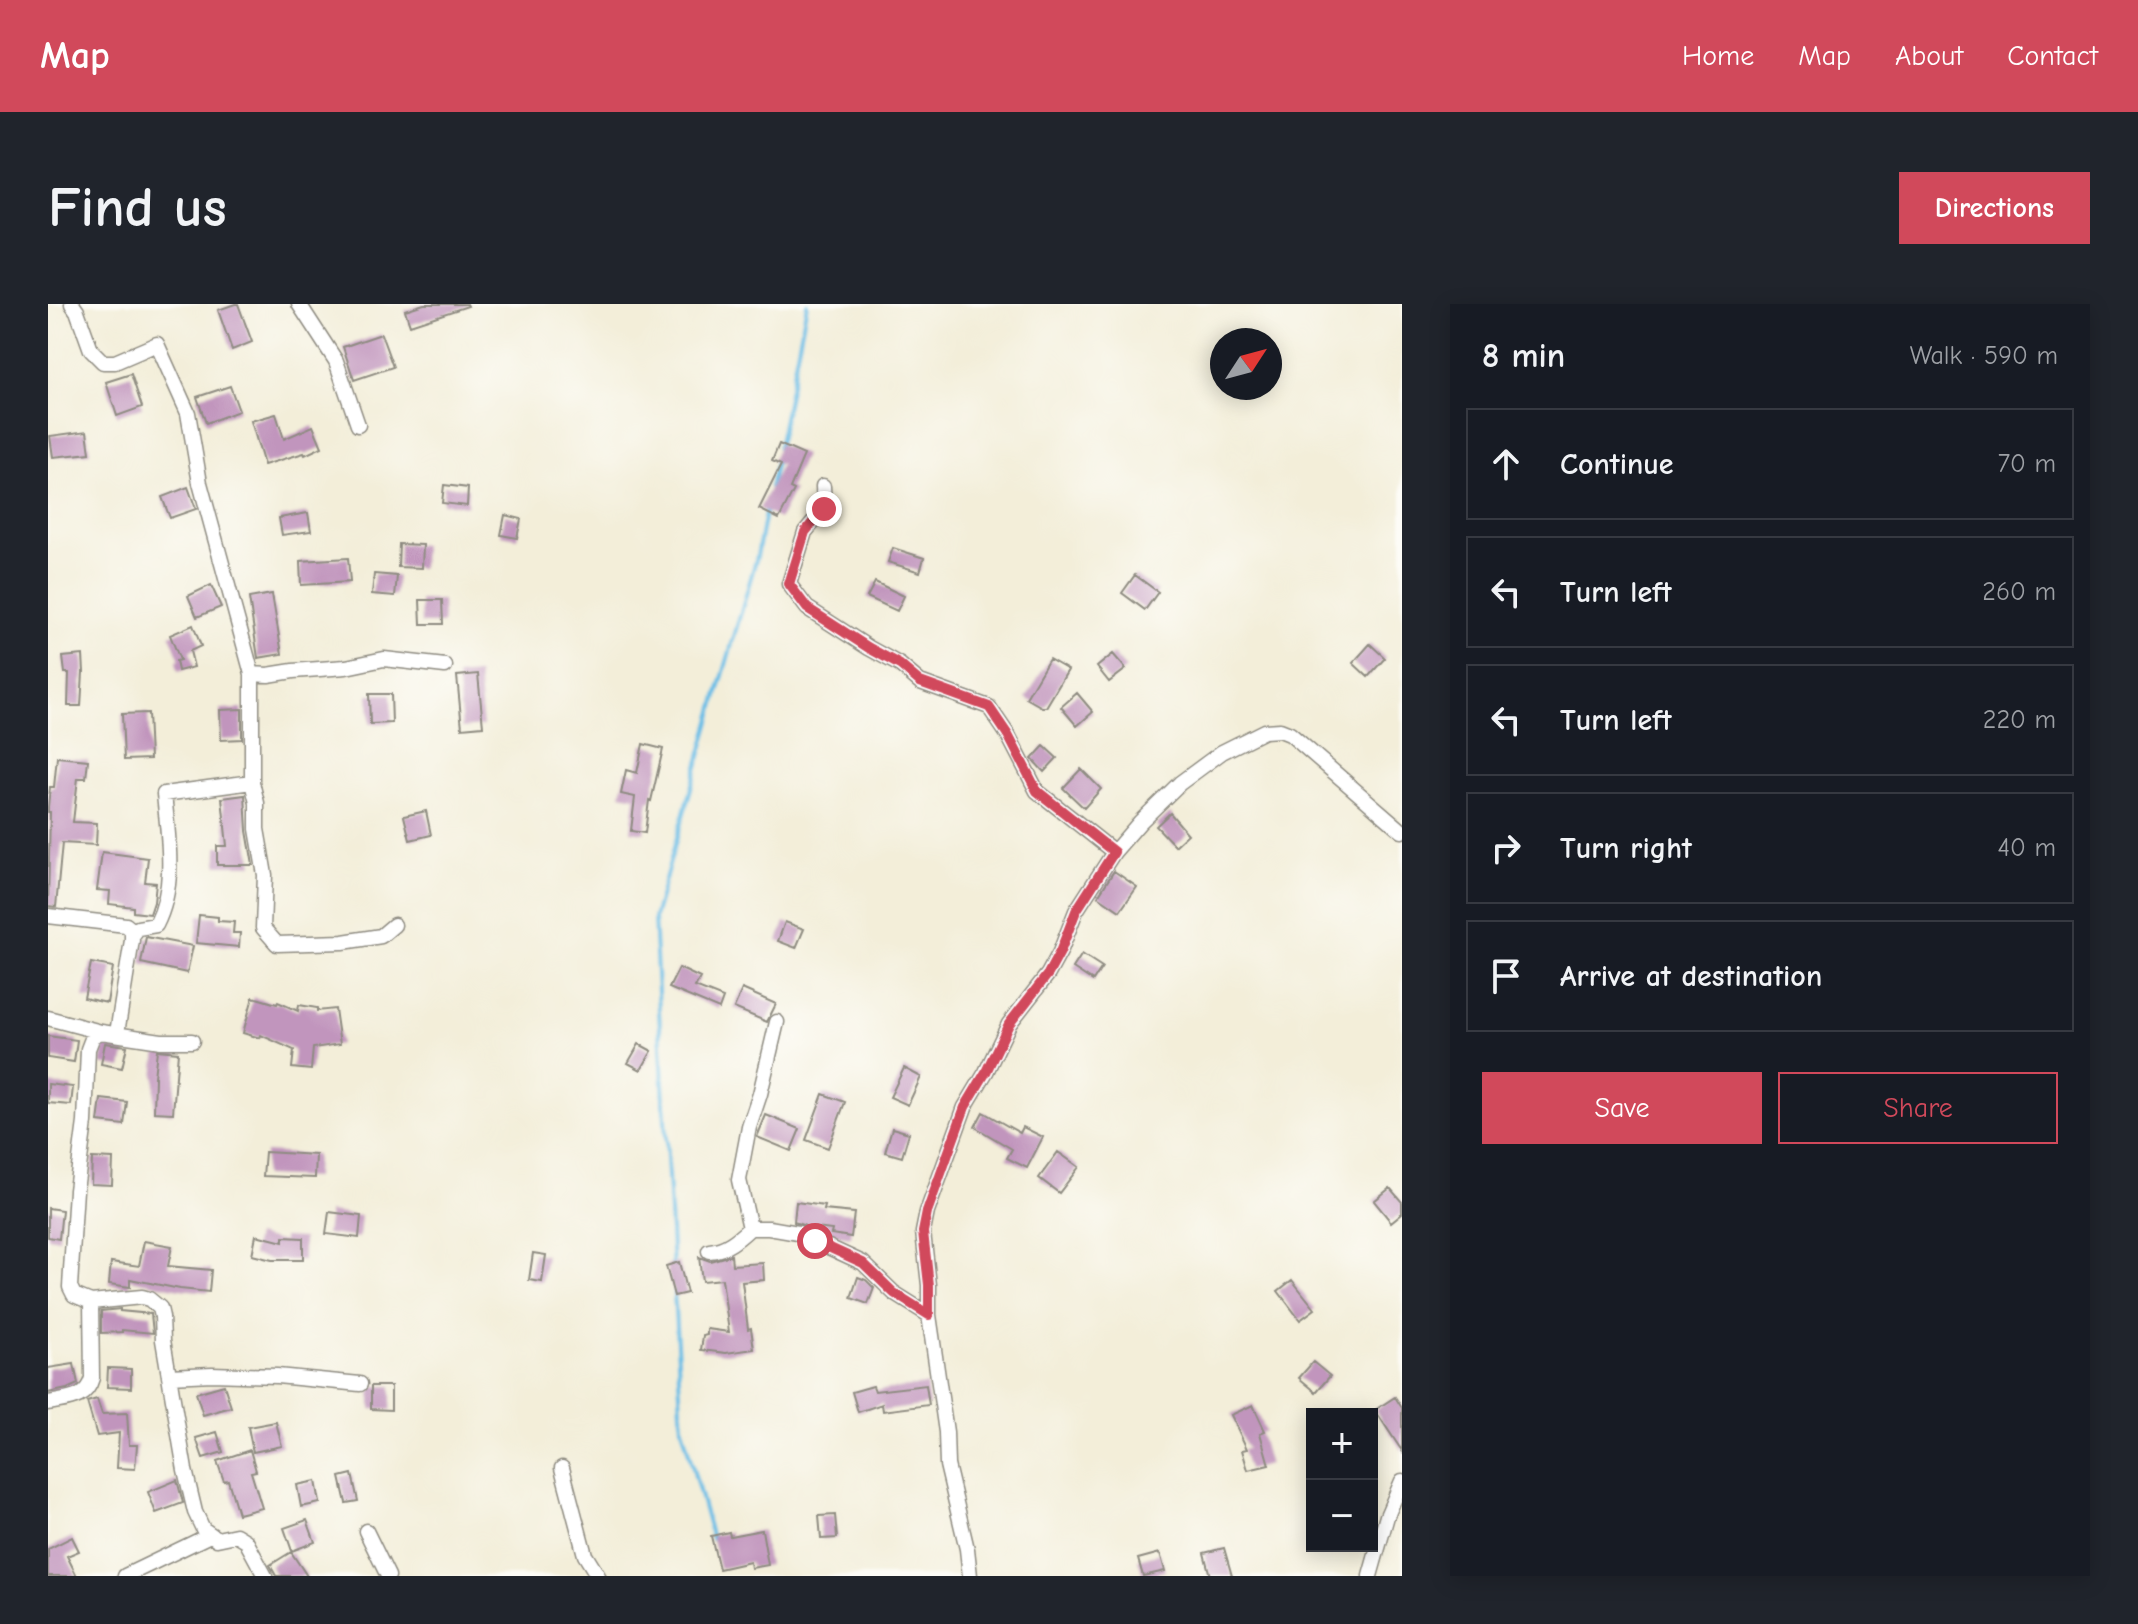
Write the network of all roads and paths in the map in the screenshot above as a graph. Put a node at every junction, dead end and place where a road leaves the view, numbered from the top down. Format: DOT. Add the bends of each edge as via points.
graph roads {
  1 [pos="72,304"];
  2 [pos="299,304"];
  3 [pos="358,425"];
  4 [pos="823,486"];
  5 [pos="445,666"];
  6 [pos="252,674"];
  7 [pos="252,782"];
  8 [pos="1402,831"];
  9 [pos="1114,852"];
  10 [pos="48,916"];
  11 [pos="394,925"];
  12 [pos="132,936"];
  13 [pos="48,1018"];
  14 [pos="777,1022"];
  15 [pos="101,1032"];
  16 [pos="117,1033"];
  17 [pos="192,1041"];
  18 [pos="750,1228"];
  19 [pos="709,1251"];
  20 [pos="91,1302"];
  21 [pos="929,1315"];
  22 [pos="169,1376"];
  23 [pos="360,1384"];
  24 [pos="48,1403"];
  25 [pos="562,1468"];
  26 [pos="1402,1481"];
  27 [pos="366,1531"];
  28 [pos="203,1535"];
  29 [pos="125,1576"];
  30 [pos="265,1576"];
  31 [pos="388,1576"];
  32 [pos="598,1576"];
  33 [pos="970,1576"];
  34 [pos="1370,1576"];
  1 -- 6 [label="street" via="91,350 103,362 157,344 188,413 200,483"];
  2 -- 3 [label="street" via="336,361"];
  4 -- 9 [label="street" via="824,509 805,532 789,584 807,608 920,682 989,707 1037,791"];
  5 -- 6 [label="street" via="384,659"];
  6 -- 7 [label="street"];
  7 -- 11 [label="street" via="265,875 263,928 277,944 381,936"];
  7 -- 12 [label="street" via="164,794 170,870 163,912 156,925 138,928"];
  8 -- 9 [label="street" via="1290,734 1264,731 1222,752 1180,783"];
  9 -- 21 [label="street" via="1076,911 1048,974 1009,1024 965,1107 923,1232"];
  10 -- 12 [label="street" via="126,925"];
  12 -- 16 [label="street"];
  13 -- 15 [label="street"];
  14 -- 18 [label="street" via="739,1180"];
  15 -- 16 [label="street"];
  15 -- 20 [label="street" via="88,1049 69,1281 74,1295"];
  16 -- 17 [label="street"];
  18 -- 19 [label="street" via="720,1250"];
  18 -- 21 [label="street" via="798,1233 863,1263 894,1293"];
  20 -- 22 [label="street" via="142,1297 155,1303 162,1317"];
  20 -- 24 [label="street" via="89,1388"];
  21 -- 33 [label="street" via="947,1465"];
  22 -- 23 [label="street" via="277,1376"];
  22 -- 28 [label="street" via="185,1470"];
  25 -- 32 [label="street" via="585,1555"];
  26 -- 34 [label="street"];
  27 -- 31 [label="street"];
  28 -- 29 [label="street"];
  28 -- 30 [label="street" via="241,1537"];
}
